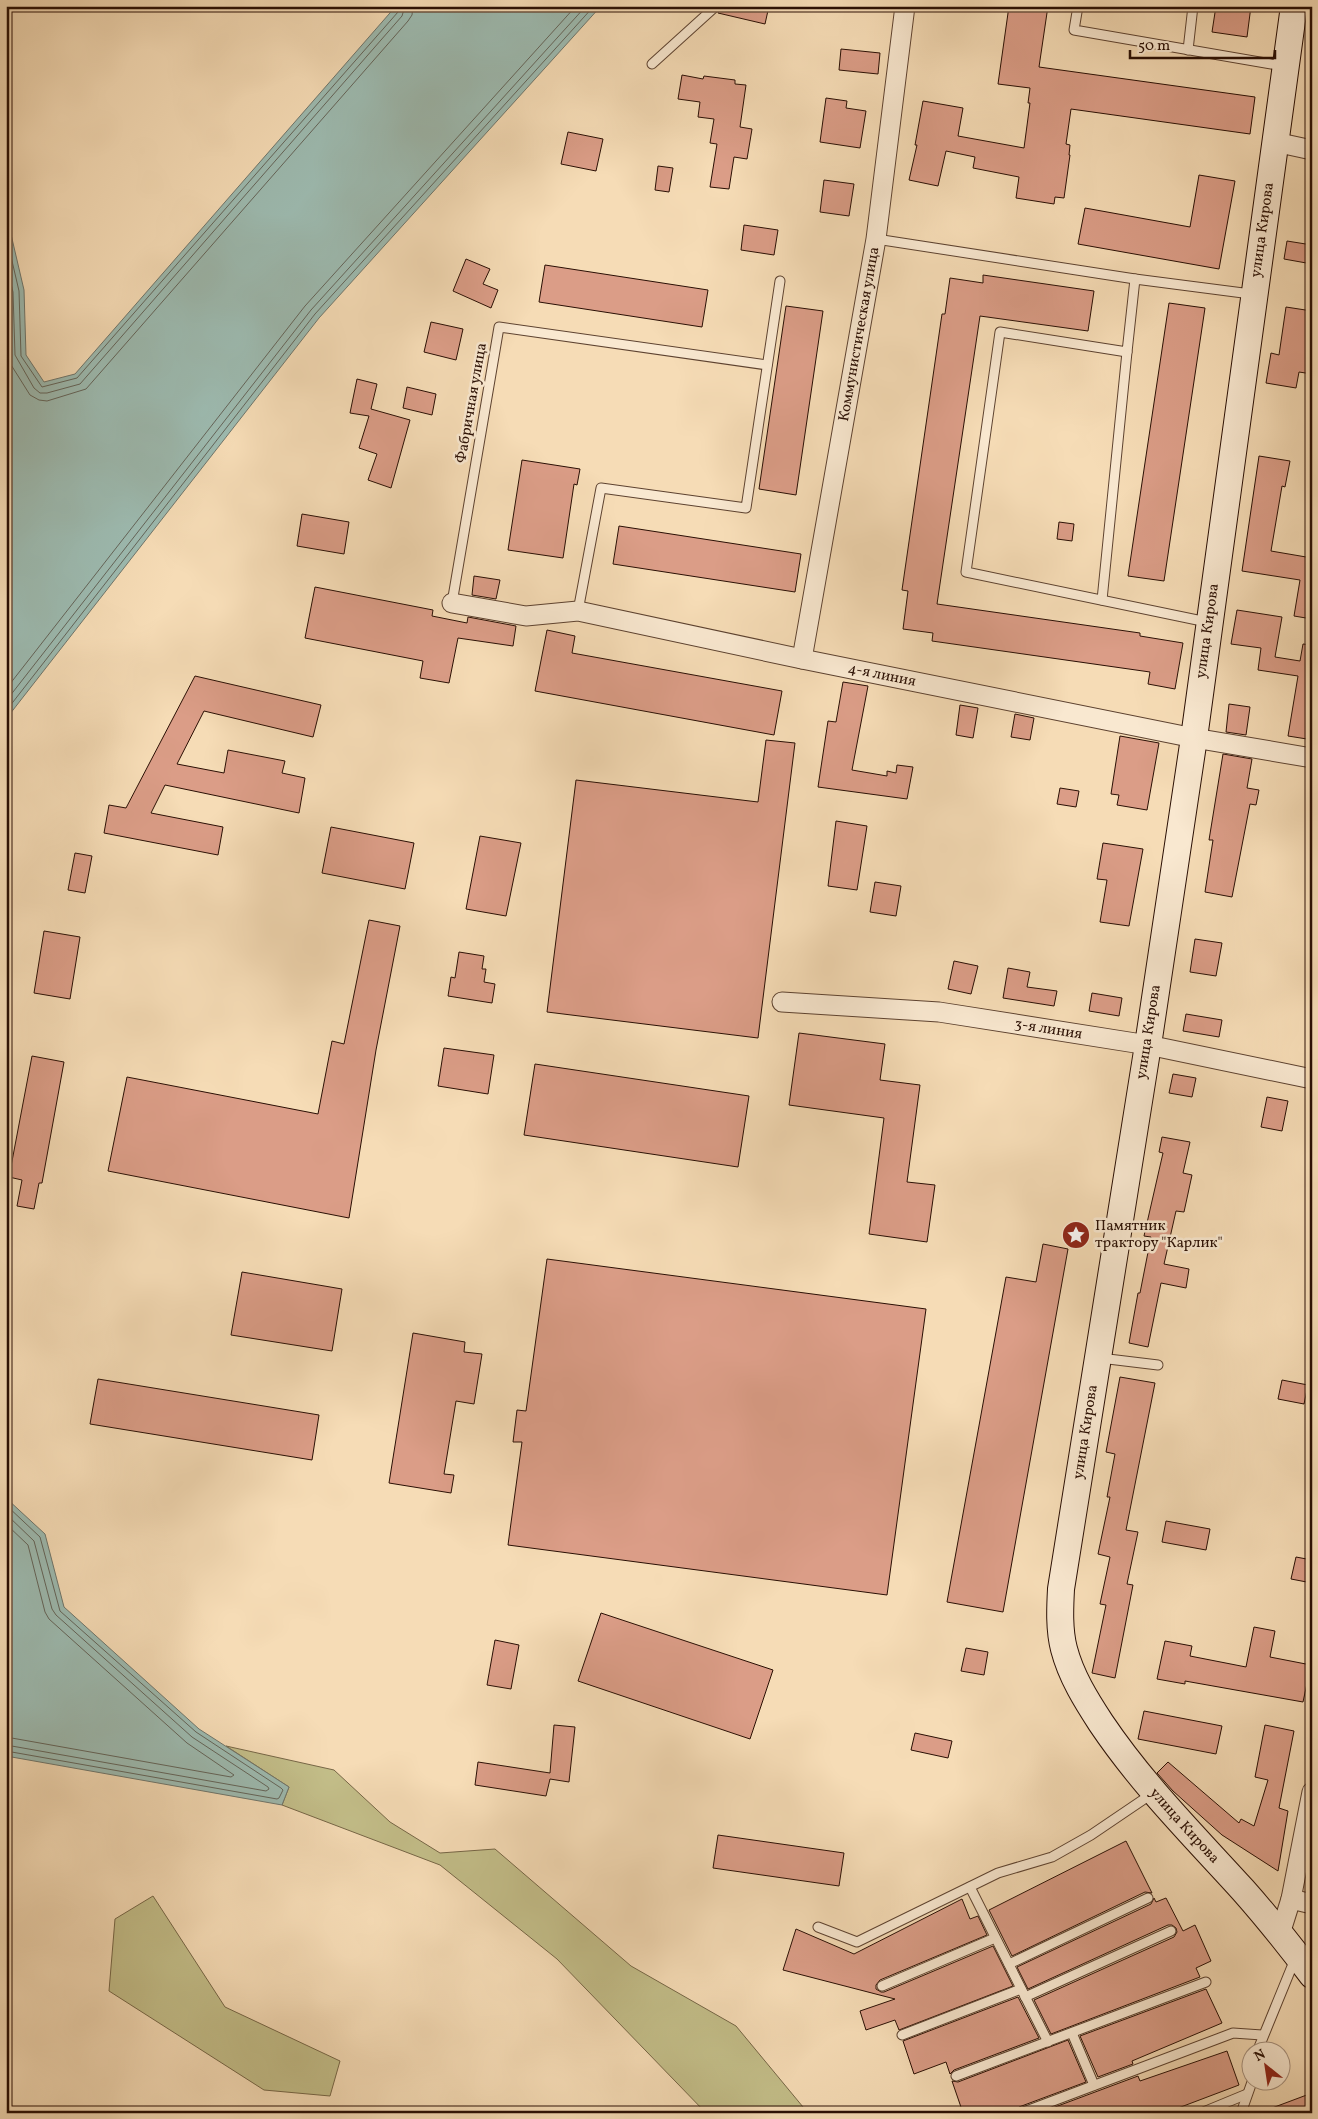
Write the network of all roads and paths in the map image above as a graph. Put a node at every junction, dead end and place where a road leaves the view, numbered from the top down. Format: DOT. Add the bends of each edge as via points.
graph roads {
  1 [pos="716,6"];
  2 [pos="905,6"];
  3 [pos="1078,6"];
  4 [pos="1193,6"];
  5 [pos="1294,6"];
  6 [pos="1188,50"];
  7 [pos="652,64"];
  8 [pos="1286,67"];
  9 [pos="1275,142"];
  10 [pos="1312,150"];
  11 [pos="876,239"];
  12 [pos="1135,280"];
  13 [pos="780,281"];
  14 [pos="1254,294"];
  15 [pos="1127,352"];
  16 [pos="767,365"];
  17 [pos="1102,600"];
  18 [pos="452,603"];
  19 [pos="578,611"];
  20 [pos="1209,623"];
  21 [pos="802,659"];
  22 [pos="1194,738"];
  23 [pos="1312,758"];
  24 [pos="782,1002"];
  25 [pos="1148,1046"];
  26 [pos="1312,1079"];
  27 [pos="1098,1358"];
  28 [pos="1158,1365"];
  29 [pos="1312,1792"];
  30 [pos="1153,1793"];
  31 [pos="970,1887"];
  32 [pos="1148,1898"];
  33 [pos="1291,1899"];
  34 [pos="1312,1904"];
  35 [pos="818,1927"];
  36 [pos="1171,1931"];
  37 [pos="1280,1934"];
  38 [pos="995,1938"];
  39 [pos="1009,1964"];
  40 [pos="1304,1965"];
  41 [pos="1206,1982"];
  42 [pos="882,1986"];
  43 [pos="1023,1993"];
  44 [pos="1072,2033"];
  45 [pos="902,2035"];
  46 [pos="1262,2035"];
  47 [pos="1048,2042"];
  48 [pos="1260,2042"];
  49 [pos="956,2076"];
  50 [pos="1094,2085"];
  51 [pos="1247,2094"];
  52 [pos="1021,2113"];
  53 [pos="1201,2113"];
  54 [pos="1241,2113"];
  1 -- 7 [label="lane"];
  2 -- 11 [label="street, Коммунистическая улица"];
  3 -- 6 [label="lane" via="1074,30"];
  4 -- 6 [label="lane"];
  5 -- 8 [label="street, улица Кирова"];
  6 -- 8 [label="lane"];
  8 -- 9 [label="street, улица Кирова"];
  9 -- 10 [label="street"];
  9 -- 14 [label="street, улица Кирова"];
  11 -- 12 [label="lane"];
  11 -- 21 [label="street, Коммунистическая улица"];
  12 -- 14 [label="lane"];
  12 -- 15 [label="lane"];
  13 -- 16 [label="lane"];
  14 -- 20 [label="street, улица Кирова"];
  15 -- 17 [label="lane"];
  15 -- 17 [label="lane" via="1000,332 966,572"];
  16 -- 18 [label="lane, Фабричная улица" via="499,327"];
  16 -- 19 [label="lane" via="746,508 601,488"];
  17 -- 20 [label="lane"];
  18 -- 19 [label="street, 4-я линия" via="526,616"];
  19 -- 21 [label="street, 4-я линия"];
  20 -- 22 [label="street, улица Кирова"];
  21 -- 22 [label="street, 4-я линия"];
  22 -- 23 [label="street, 4-я линия"];
  22 -- 25 [label="street, улица Кирова"];
  24 -- 25 [label="street, 3-я линия" via="939,1012"];
  25 -- 26 [label="street, 3-я линия"];
  25 -- 27 [label="street, улица Кирова"];
  27 -- 28 [label="lane"];
  27 -- 30 [label="street, улица Кирова" via="1061,1589 1063,1647 1088,1703"];
  29 -- 33 [label="street"];
  30 -- 31 [label="lane" via="1052,1857 1013,1868"];
  30 -- 37 [label="street, улица Кирова"];
  31 -- 35 [label="lane" via="857,1942"];
  31 -- 38 [label="lane"];
  32 -- 39 [label="lane"];
  33 -- 34 [label="street"];
  33 -- 37 [label="street"];
  36 -- 43 [label="lane"];
  37 -- 40 [label="street, улица Кирова"];
  38 -- 39 [label="lane"];
  38 -- 42 [label="lane"];
  39 -- 43 [label="lane"];
  40 -- 46 [label="lane"];
  41 -- 44 [label="lane"];
  43 -- 45 [label="lane"];
  43 -- 47 [label="lane"];
  44 -- 47 [label="lane"];
  44 -- 50 [label="lane"];
  46 -- 48 [label="lane"];
  46 -- 50 [label="lane" via="1233,2033"];
  47 -- 49 [label="lane"];
  50 -- 52 [label="lane"];
  51 -- 53 [label="lane"];
  51 -- 54 [label="lane"];
}
